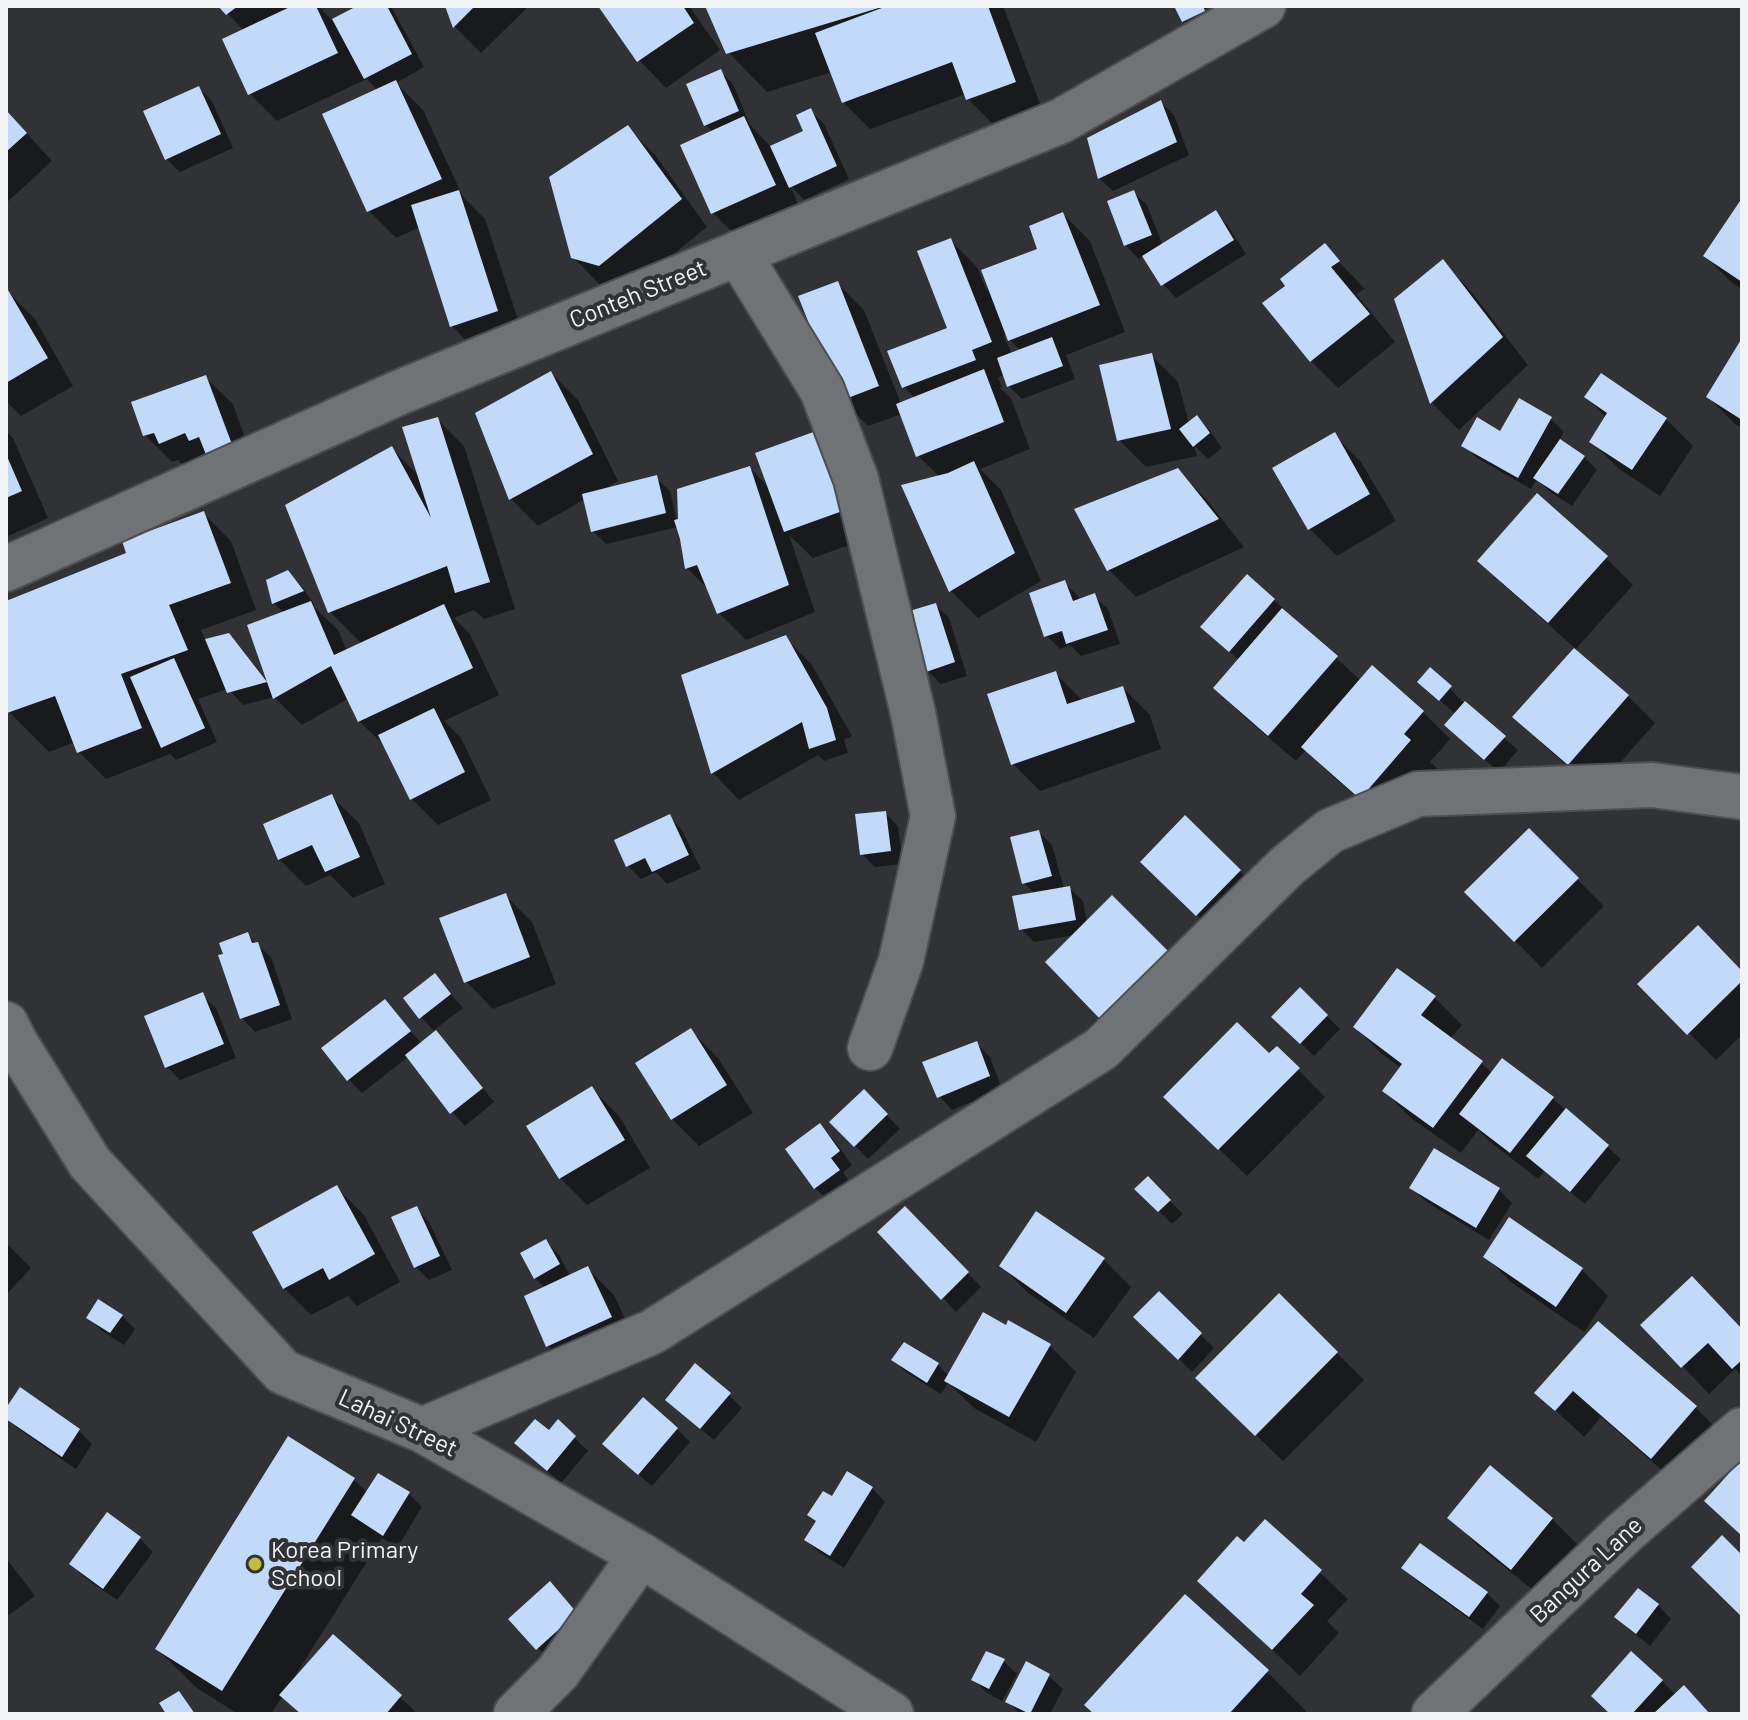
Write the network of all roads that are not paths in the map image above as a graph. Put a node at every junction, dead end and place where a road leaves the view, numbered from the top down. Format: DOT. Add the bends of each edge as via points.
graph roads {
  1 [pos="1263,6"];
  2 [pos="738,253"];
  3 [pos="6,569"];
  4 [pos="1742,797"];
  5 [pos="6,1024"];
  6 [pos="870,1048"];
  7 [pos="422,1430"];
  8 [pos="1742,1430"];
  9 [pos="641,1555"];
  10 [pos="516,1714"];
  11 [pos="891,1714"];
  12 [pos="1434,1714"];
  1 -- 2 [label="street, Conteh Street" via="1061,121"];
  2 -- 3 [label="street, Conteh Street" via="398,393"];
  2 -- 6 [label="street" via="822,390 856,479 933,816 901,961"];
  4 -- 7 [label="street" via="1652,785 1418,794 1330,831 1287,866 1101,1049 652,1332"];
  5 -- 7 [label="street, Lahai Street" via="90,1163 283,1372"];
  7 -- 9 [label="street, Lahai Street"];
  8 -- 12 [label="street, Bangura Lane" via="1624,1533"];
  9 -- 10 [label="street" via="558,1672"];
  9 -- 11 [label="street, Lahai Street"];
}
